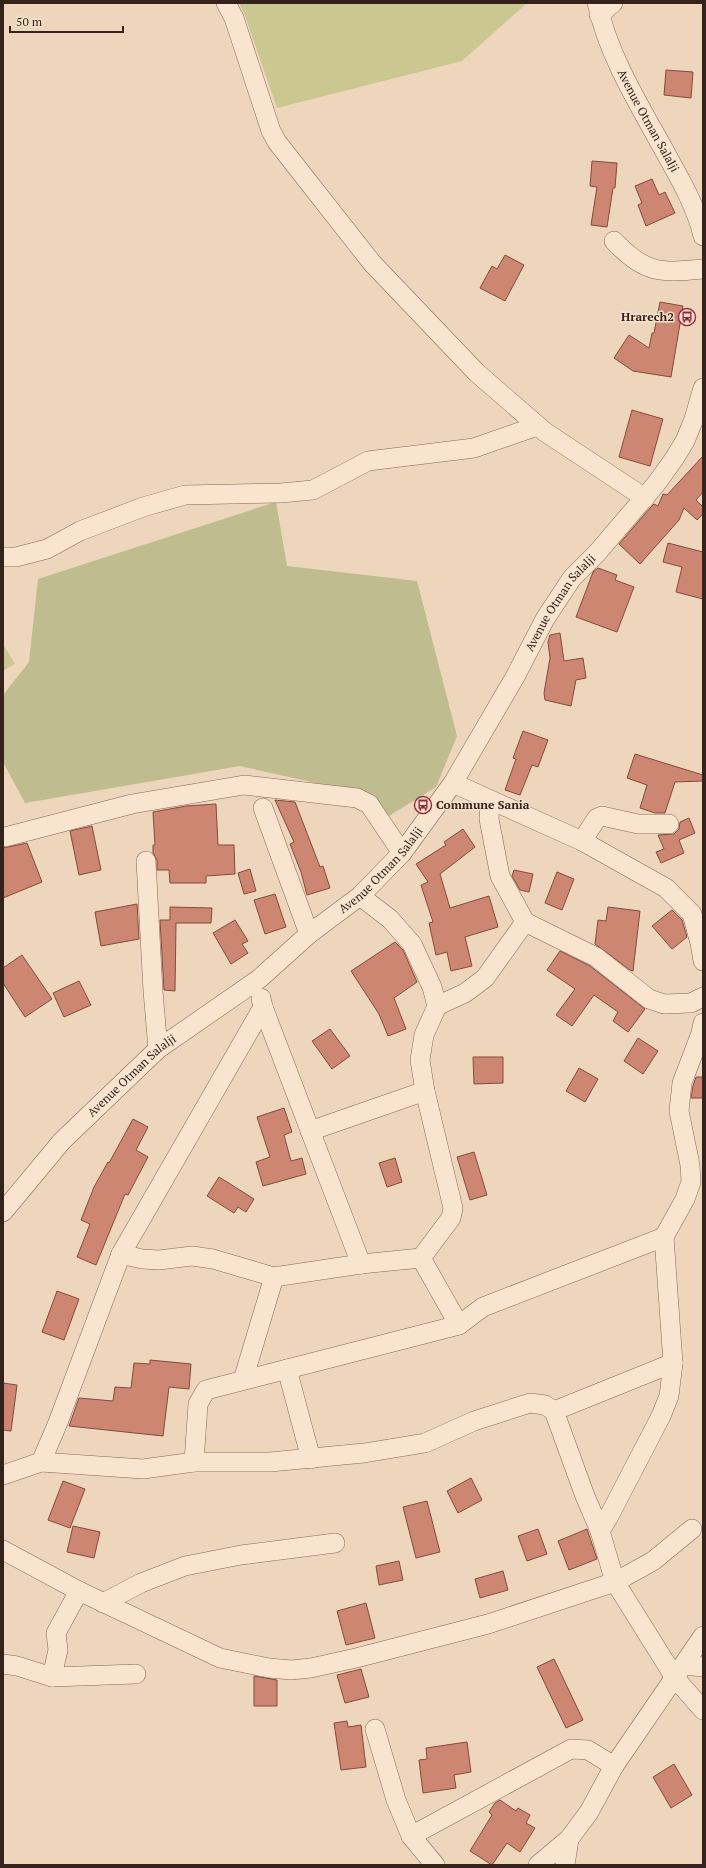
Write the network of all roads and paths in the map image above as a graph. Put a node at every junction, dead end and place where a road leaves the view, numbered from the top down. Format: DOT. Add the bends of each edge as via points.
graph roads {
  1 [pos="226,3"];
  2 [pos="603,7"];
  3 [pos="696,200"];
  4 [pos="703,236"];
  5 [pos="614,241"];
  6 [pos="703,269"];
  7 [pos="703,388"];
  8 [pos="537,426"];
  9 [pos="703,437"];
  10 [pos="685,441"];
  11 [pos="645,498"];
  12 [pos="3,557"];
  13 [pos="453,783"];
  14 [pos="490,800"];
  15 [pos="263,808"];
  16 [pos="669,824"];
  17 [pos="5,837"];
  18 [pos="582,841"];
  19 [pos="402,853"];
  20 [pos="146,861"];
  21 [pos="360,896"];
  22 [pos="698,909"];
  23 [pos="525,922"];
  24 [pos="309,934"];
  25 [pos="703,961"];
  26 [pos="259,979"];
  27 [pos="703,997"];
  28 [pos="437,1006"];
  29 [pos="263,1007"];
  30 [pos="703,1023"];
  31 [pos="158,1049"];
  32 [pos="425,1091"];
  33 [pos="310,1131"];
  34 [pos="3,1212"];
  35 [pos="664,1237"];
  36 [pos="121,1254"];
  37 [pos="421,1258"];
  38 [pos="361,1264"];
  39 [pos="274,1277"];
  40 [pos="459,1325"];
  41 [pos="673,1363"];
  42 [pos="287,1369"];
  43 [pos="243,1380"];
  44 [pos="554,1411"];
  45 [pos="311,1459"];
  46 [pos="41,1462"];
  47 [pos="194,1462"];
  48 [pos="3,1475"];
  49 [pos="692,1529"];
  50 [pos="600,1531"];
  51 [pos="335,1543"];
  52 [pos="3,1550"];
  53 [pos="615,1582"];
  54 [pos="79,1591"];
  55 [pos="103,1603"];
  56 [pos="703,1636"];
  57 [pos="3,1664"];
  58 [pos="703,1667"];
  59 [pos="679,1671"];
  60 [pos="136,1674"];
  61 [pos="52,1678"];
  62 [pos="703,1710"];
  63 [pos="375,1729"];
  64 [pos="614,1766"];
  65 [pos="411,1836"];
  66 [pos="569,1839"];
  67 [pos="435,1865"];
  68 [pos="538,1865"];
  69 [pos="565,1865"];
  1 -- 8 [label="street" via="234,18 271,131 277,142 372,263 477,373"];
  2 -- 3 [label="street, Avenue Otman Salalji" via="609,42 626,78 680,178"];
  3 -- 4 [label="street, Avenue Otman Salalji"];
  5 -- 6 [label="street" via="635,260 660,272"];
  7 -- 10 [label="street, Avenue Otman Salalji"];
  8 -- 11 [label="street"];
  8 -- 12 [label="street" via="474,448 368,461 313,490 186,495 143,506 80,531 47,549 16,557"];
  9 -- 10 [label="street"];
  10 -- 11 [label="street, Avenue Otman Salalji"];
  11 -- 13 [label="street, Avenue Otman Salalji" via="572,578 545,619 515,677"];
  13 -- 14 [label="street"];
  13 -- 19 [label="street, Avenue Otman Salalji"];
  14 -- 18 [label="street"];
  14 -- 23 [label="street" via="488,819 500,876"];
  15 -- 24 [label="street"];
  16 -- 18 [label="street" via="638,824 602,816 597,818"];
  17 -- 19 [label="street" via="132,804 244,785 357,798 369,804"];
  18 -- 22 [label="street"];
  19 -- 21 [label="street, Avenue Otman Salalji"];
  20 -- 31 [label="street"];
  21 -- 24 [label="street, Avenue Otman Salalji"];
  21 -- 28 [label="street" via="390,919 412,944 430,981"];
  22 -- 25 [label="street"];
  23 -- 27 [label="street" via="596,957 649,999 671,1004 691,1003"];
  23 -- 28 [label="street" via="485,978 465,993"];
  24 -- 26 [label="street, Avenue Otman Salalji"];
  26 -- 29 [label="street"];
  26 -- 31 [label="street, Avenue Otman Salalji"];
  28 -- 32 [label="street" via="424,1035 420,1060"];
  29 -- 33 [label="street"];
  29 -- 36 [label="street"];
  30 -- 35 [label="street" via="682,1083 679,1111 690,1165 690,1182 685,1200"];
  31 -- 34 [label="street, Avenue Otman Salalji" via="62,1141"];
  32 -- 33 [label="street"];
  32 -- 37 [label="street" via="453,1208 449,1222"];
  33 -- 38 [label="street"];
  35 -- 40 [label="street" via="483,1307"];
  35 -- 41 [label="street"];
  36 -- 39 [label="street" via="159,1260 192,1256 206,1258"];
  36 -- 46 [label="street"];
  37 -- 38 [label="street"];
  37 -- 40 [label="street"];
  38 -- 39 [label="street"];
  39 -- 43 [label="street"];
  40 -- 42 [label="street"];
  41 -- 44 [label="street"];
  41 -- 50 [label="street" via="669,1396 661,1416"];
  42 -- 43 [label="street"];
  42 -- 45 [label="street"];
  43 -- 47 [label="street" via="206,1390 200,1398"];
  44 -- 45 [label="street" via="545,1404 530,1403 474,1421 425,1443"];
  44 -- 50 [label="street"];
  45 -- 47 [label="street"];
  46 -- 47 [label="street" via="143,1469"];
  46 -- 48 [label="street"];
  49 -- 53 [label="street" via="653,1561"];
  50 -- 53 [label="street"];
  51 -- 55 [label="street" via="241,1555 185,1566 140,1583"];
  52 -- 54 [label="street"];
  53 -- 55 [label="street" via="488,1624 350,1660 291,1670 220,1658"];
  53 -- 59 [label="street"];
  54 -- 55 [label="street"];
  54 -- 61 [label="street" via="56,1634 58,1650"];
  56 -- 59 [label="street"];
  57 -- 61 [label="street"];
  58 -- 59 [label="street"];
  59 -- 62 [label="street"];
  59 -- 64 [label="street"];
  60 -- 61 [label="street"];
  63 -- 65 [label="street" via="396,1800"];
  64 -- 65 [label="street" via="583,1748 571,1749"];
  64 -- 66 [label="street" via="589,1812"];
  65 -- 67 [label="street"];
  66 -- 68 [label="street"];
  66 -- 69 [label="street"];
}
